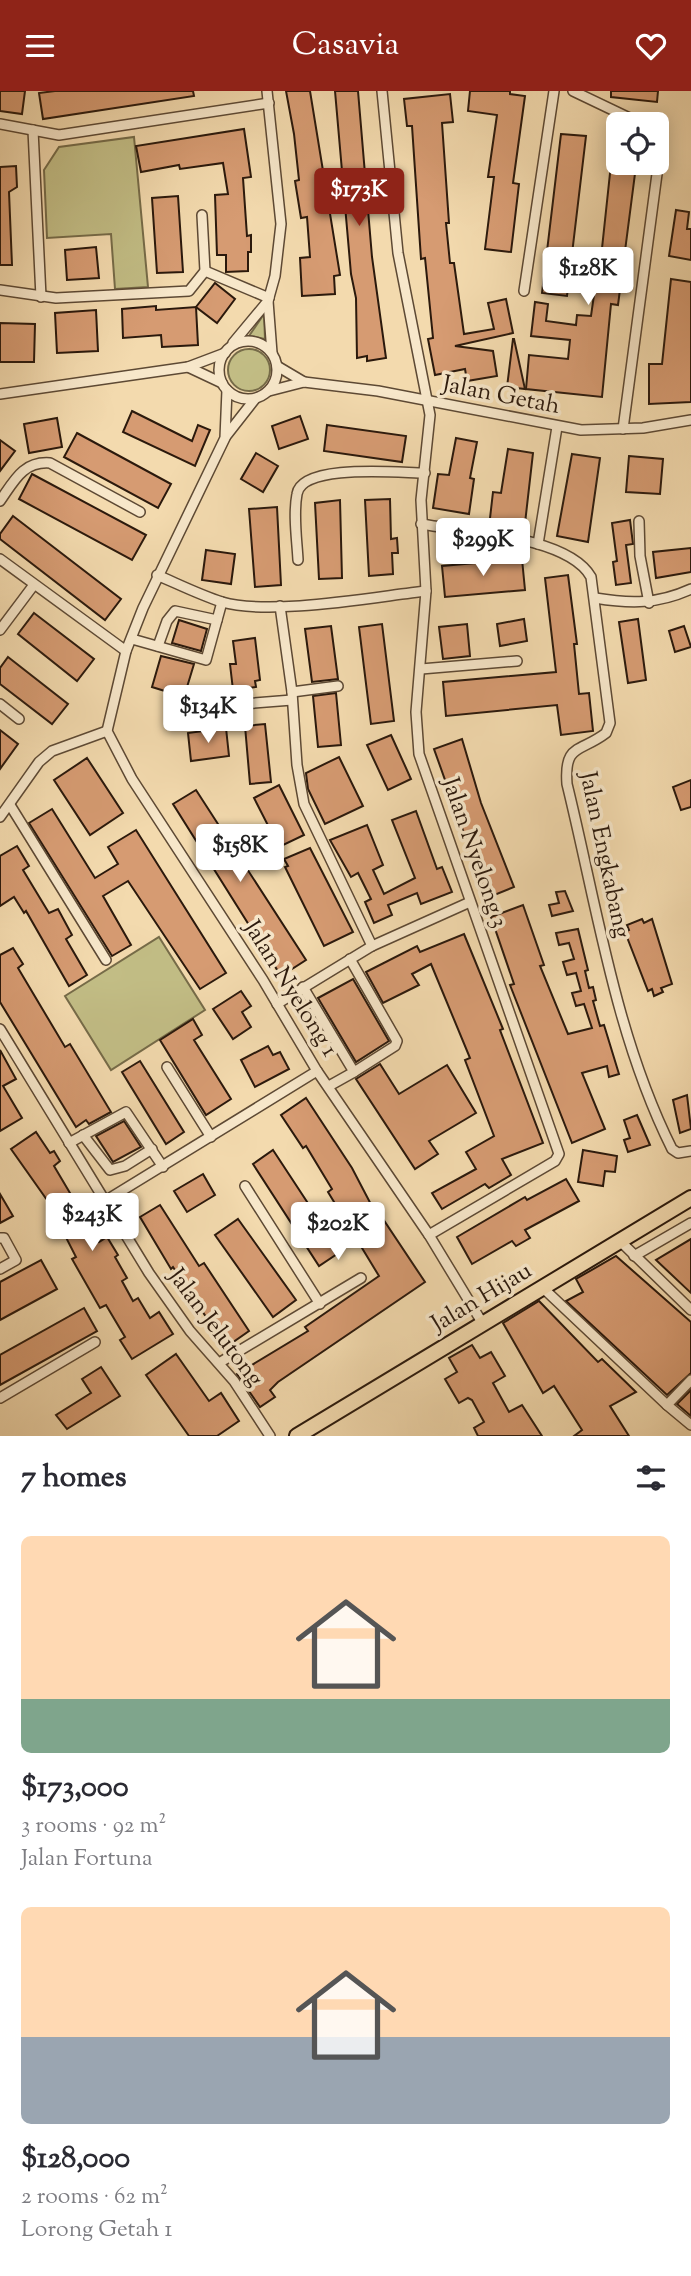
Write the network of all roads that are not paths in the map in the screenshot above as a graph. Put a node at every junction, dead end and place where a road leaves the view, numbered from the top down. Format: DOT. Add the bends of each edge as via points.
graph roads {
  1 [pos="267,91"];
  2 [pos="382,91"];
  3 [pos="554,91"];
  4 [pos="573,91"];
  5 [pos="597,96"];
  6 [pos="269,103"];
  7 [pos="623,112"];
  8 [pos="0,124"];
  9 [pos="33,130"];
  10 [pos="657,175"];
  11 [pos="202,215"];
  12 [pos="205,271"];
  13 [pos="0,290"];
  14 [pos="524,291"];
  15 [pos="41,297"];
  16 [pos="268,299"];
  17 [pos="227,351"];
  18 [pos="272,353"];
  19 [pos="277,366"];
  20 [pos="188,367"];
  21 [pos="304,382"];
  22 [pos="224,387"];
  23 [pos="269,391"];
  24 [pos="0,394"];
  25 [pos="254,399"];
  26 [pos="426,401"];
  27 [pos="691,420"];
  28 [pos="557,427"];
  29 [pos="623,429"];
  30 [pos="225,438"];
  31 [pos="425,474"];
  32 [pos="0,501"];
  33 [pos="140,512"];
  34 [pos="639,521"];
  35 [pos="421,524"];
  36 [pos="538,544"];
  37 [pos="0,559"];
  38 [pos="298,560"];
  39 [pos="157,575"];
  40 [pos="33,586"];
  41 [pos="691,589"];
  42 [pos="426,591"];
  43 [pos="595,598"];
  44 [pos="222,602"];
  45 [pos="649,603"];
  46 [pos="280,606"];
  47 [pos="217,620"];
  48 [pos="0,630"];
  49 [pos="132,639"];
  50 [pos="158,646"];
  51 [pos="126,651"];
  52 [pos="517,661"];
  53 [pos="421,669"];
  54 [pos="338,686"];
  55 [pos="292,696"];
  56 [pos="0,704"];
  57 [pos="193,708"];
  58 [pos="19,719"];
  59 [pos="107,731"];
  60 [pos="10,805"];
  61 [pos="0,817"];
  62 [pos="470,902"];
  63 [pos="372,946"];
  64 [pos="351,959"];
  65 [pos="106,960"];
  66 [pos="303,987"];
  67 [pos="277,1004"];
  68 [pos="0,1028"];
  69 [pos="167,1067"];
  70 [pos="317,1071"];
  71 [pos="354,1072"];
  72 [pos="329,1086"];
  73 [pos="83,1135"];
  74 [pos="211,1137"];
  75 [pos="69,1143"];
  76 [pos="152,1150"];
  77 [pos="691,1151"];
  78 [pos="163,1167"];
  79 [pos="245,1186"];
  80 [pos="691,1198"];
  81 [pos="105,1201"];
  82 [pos="691,1223"];
  83 [pos="429,1235"];
  84 [pos="0,1238"];
  85 [pos="620,1241"];
  86 [pos="634,1256"];
  87 [pos="0,1269"];
  88 [pos="361,1278"];
  89 [pos="543,1288"];
  90 [pos="320,1304"];
  91 [pos="691,1309"];
  92 [pos="483,1324"];
  93 [pos="95,1342"];
  94 [pos="219,1363"];
  95 [pos="691,1380"];
  96 [pos="0,1398"];
  97 [pos="667,1405"];
  98 [pos="691,1425"];
  99 [pos="270,1436"];
  100 [pos="297,1436"];
  1 -- 6 [label="street"];
  2 -- 26 [label="street, Jalan Nyelong 3" via="398,253"];
  3 -- 14 [label="street"];
  4 -- 5 [label="street"];
  5 -- 7 [label="street"];
  6 -- 9 [label="street" via="59,135"];
  6 -- 16 [label="street" via="281,223 280,251"];
  8 -- 9 [label="street"];
  9 -- 15 [label="street"];
  10 -- 29 [label="street"];
  11 -- 12 [label="street"];
  12 -- 15 [label="street" via="189,291"];
  12 -- 16 [label="street"];
  13 -- 15 [label="street"];
  16 -- 17 [label="street"];
  16 -- 18 [label="street"];
  17 -- 18 [label="street" via="249,340"];
  17 -- 20 [label="street"];
  17 -- 22 [label="street" via="219,366"];
  18 -- 19 [label="street"];
  19 -- 21 [label="street"];
  19 -- 23 [label="street" via="277,378"];
  20 -- 22 [label="street"];
  20 -- 24 [label="street"];
  21 -- 23 [label="street"];
  21 -- 26 [label="street, Jalan Getah"];
  22 -- 25 [label="street" via="241,399"];
  22 -- 30 [label="street"];
  23 -- 25 [label="street"];
  25 -- 30 [label="street"];
  26 -- 28 [label="street, Jalan Getah"];
  26 -- 31 [label="street, Jalan Nyelong 3" via="430,429"];
  27 -- 29 [label="street, Jalan Getah"];
  28 -- 29 [label="street, Jalan Getah"];
  28 -- 36 [label="street"];
  30 -- 39 [label="street"];
  31 -- 35 [label="street, Jalan Nyelong 3"];
  31 -- 38 [label="street" via="325,474 308,479 297,493"];
  32 -- 33 [label="street" via="24,468 50,463"];
  34 -- 45 [label="street"];
  35 -- 36 [label="street, Jalan Engkabang"];
  35 -- 42 [label="street, Jalan Nyelong 3"];
  36 -- 43 [label="street, Jalan Engkabang" via="571,555 585,567"];
  37 -- 40 [label="street"];
  39 -- 44 [label="street"];
  39 -- 49 [label="street"];
  40 -- 48 [label="street"];
  40 -- 51 [label="street"];
  41 -- 45 [label="street"];
  42 -- 46 [label="street"];
  42 -- 53 [label="street, Jalan Nyelong 3"];
  43 -- 45 [label="street"];
  43 -- 77 [label="street, Jalan Engkabang" via="610,723 606,733 570,754 565,765 567,784 623,1018 668,1142 678,1153"];
  44 -- 46 [label="street"];
  44 -- 47 [label="street"];
  46 -- 55 [label="street"];
  47 -- 50 [label="street" via="175,611"];
  47 -- 50 [label="street" via="206,660"];
  49 -- 50 [label="street"];
  49 -- 51 [label="street"];
  51 -- 59 [label="street"];
  52 -- 53 [label="street"];
  53 -- 62 [label="street, Jalan Nyelong 3" via="416,712 419,754"];
  54 -- 55 [label="street"];
  55 -- 57 [label="street"];
  55 -- 63 [label="street" via="304,804"];
  56 -- 58 [label="street"];
  59 -- 60 [label="street" via="52,751 39,762"];
  59 -- 67 [label="street, Jalan Nyelong 1" via="122,764"];
  60 -- 61 [label="street"];
  60 -- 65 [label="street"];
  62 -- 63 [label="street"];
  62 -- 83 [label="street, Jalan Nyelong 3" via="559,1154 555,1161"];
  63 -- 64 [label="street"];
  64 -- 66 [label="street"];
  64 -- 71 [label="street" via="397,1041"];
  66 -- 67 [label="street"];
  66 -- 71 [label="street"];
  67 -- 70 [label="street, Jalan Nyelong 1"];
  68 -- 75 [label="street, Jalan Jelutong"];
  69 -- 74 [label="street"];
  70 -- 72 [label="street, Jalan Nyelong 1"];
  70 -- 74 [label="street"];
  71 -- 72 [label="street"];
  72 -- 83 [label="street, Jalan Nyelong 1"];
  73 -- 75 [label="street"];
  73 -- 76 [label="street" via="110,1170"];
  73 -- 76 [label="street" via="126,1112"];
  74 -- 78 [label="street"];
  75 -- 81 [label="street, Jalan Jelutong"];
  76 -- 78 [label="street"];
  78 -- 81 [label="street"];
  79 -- 90 [label="street"];
  80 -- 85 [label="main road, Jalan Hijau"];
  81 -- 94 [label="street, Jalan Jelutong" via="180,1319"];
  82 -- 86 [label="street"];
  83 -- 92 [label="street, Jalan Nyelong 1"];
  84 -- 87 [label="street" via="16,1259"];
  85 -- 86 [label="street"];
  85 -- 89 [label="main road, Jalan Hijau"];
  86 -- 91 [label="street"];
  88 -- 90 [label="street"];
  89 -- 92 [label="main road, Jalan Hijau"];
  89 -- 97 [label="street"];
  90 -- 94 [label="street"];
  92 -- 100 [label="main road, Jalan Hijau"];
  93 -- 96 [label="street"];
  94 -- 99 [label="street, Jalan Jelutong"];
  95 -- 97 [label="street"];
  97 -- 98 [label="street"];
}
